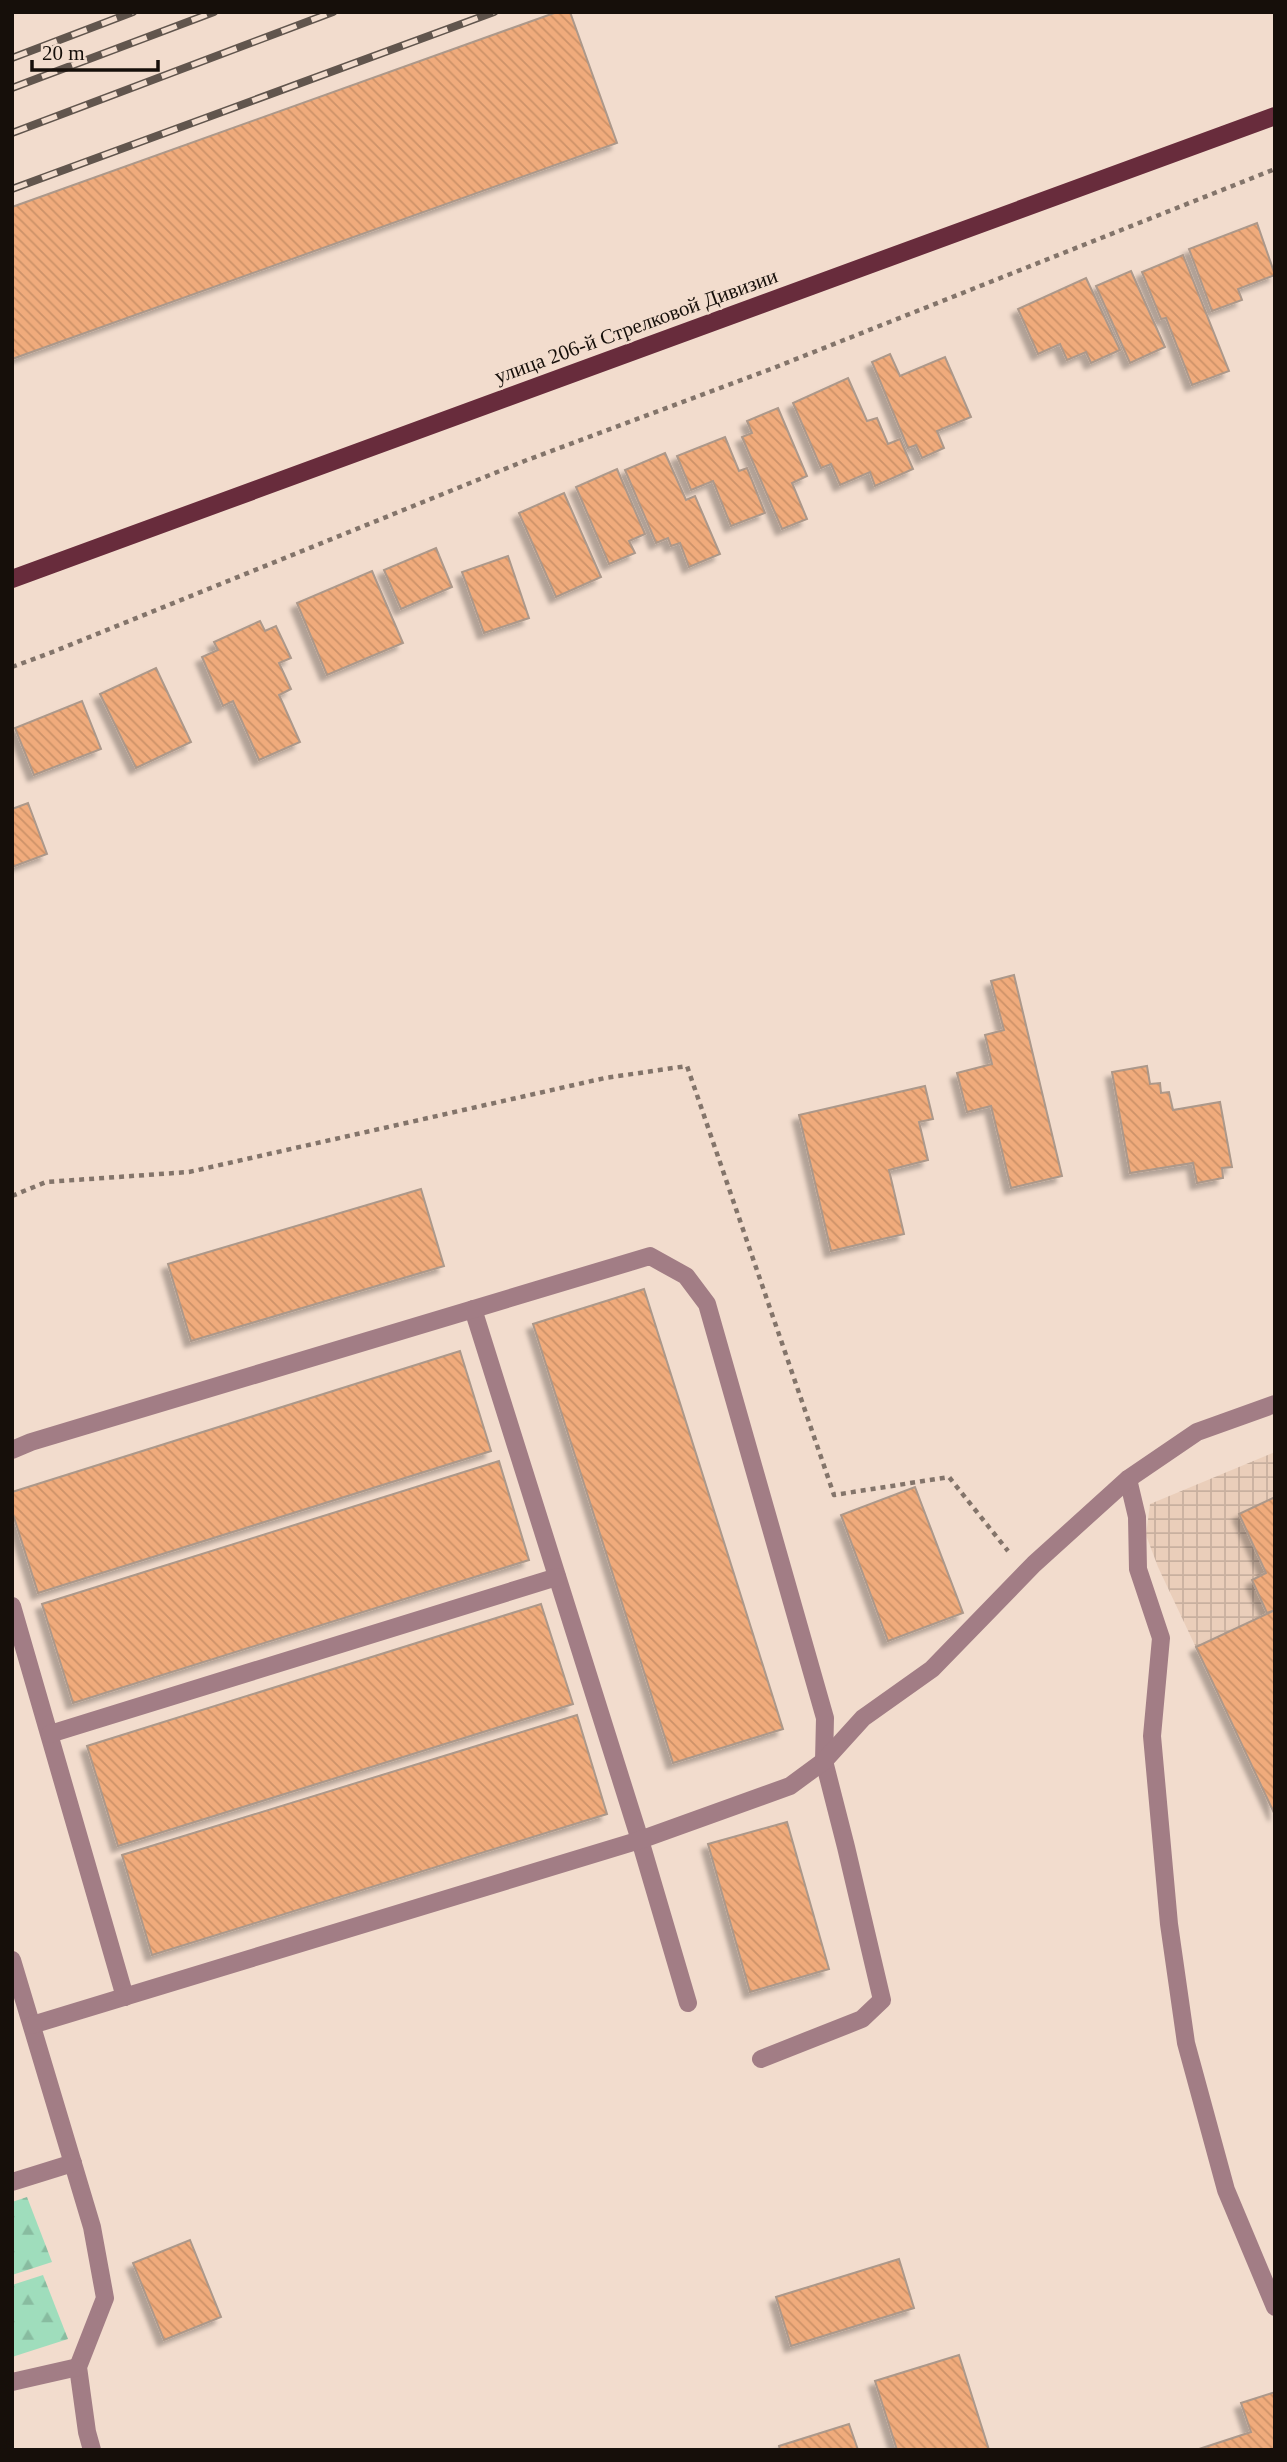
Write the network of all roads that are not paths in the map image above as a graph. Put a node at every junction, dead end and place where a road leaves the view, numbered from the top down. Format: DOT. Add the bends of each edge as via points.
graph roads {
  1 [pos="1275,116"];
  2 [pos="12,579"];
  3 [pos="473,1309"];
  4 [pos="1275,1404"];
  5 [pos="12,1450"];
  6 [pos="1128,1479"];
  7 [pos="558,1577"];
  8 [pos="12,1606"];
  9 [pos="50,1734"];
  10 [pos="824,1761"];
  11 [pos="640,1840"];
  12 [pos="12,1960"];
  13 [pos="16,1986"];
  14 [pos="125,1997"];
  15 [pos="688,2003"];
  16 [pos="32,2025"];
  17 [pos="761,2059"];
  18 [pos="73,2163"];
  19 [pos="12,2182"];
  20 [pos="1275,2306"];
  21 [pos="78,2367"];
  22 [pos="12,2382"];
  23 [pos="92,2450"];
  1 -- 2 [label="main road, улица 206-й Стрелковой Дивизии"];
  3 -- 5 [label="street"];
  3 -- 7 [label="street"];
  3 -- 10 [label="street" via="650,1256 686,1276 707,1304 825,1718"];
  4 -- 6 [label="street" via="1197,1433"];
  6 -- 10 [label="street" via="1025,1573 932,1668 863,1718"];
  6 -- 20 [label="street" via="1136,1517 1138,1569 1161,1638 1152,1736 1169,1924 1186,2043 1226,2190"];
  7 -- 9 [label="street"];
  7 -- 11 [label="street"];
  8 -- 9 [label="street"];
  9 -- 14 [label="street"];
  10 -- 11 [label="street" via="790,1786"];
  10 -- 17 [label="street" via="882,2000 862,2020"];
  11 -- 14 [label="street"];
  11 -- 15 [label="street"];
  12 -- 13 [label="street"];
  13 -- 16 [label="street"];
  14 -- 16 [label="street"];
  16 -- 18 [label="street"];
  18 -- 19 [label="street"];
  18 -- 21 [label="street" via="92,2227 105,2298"];
  21 -- 22 [label="street"];
  21 -- 23 [label="street"];
}
